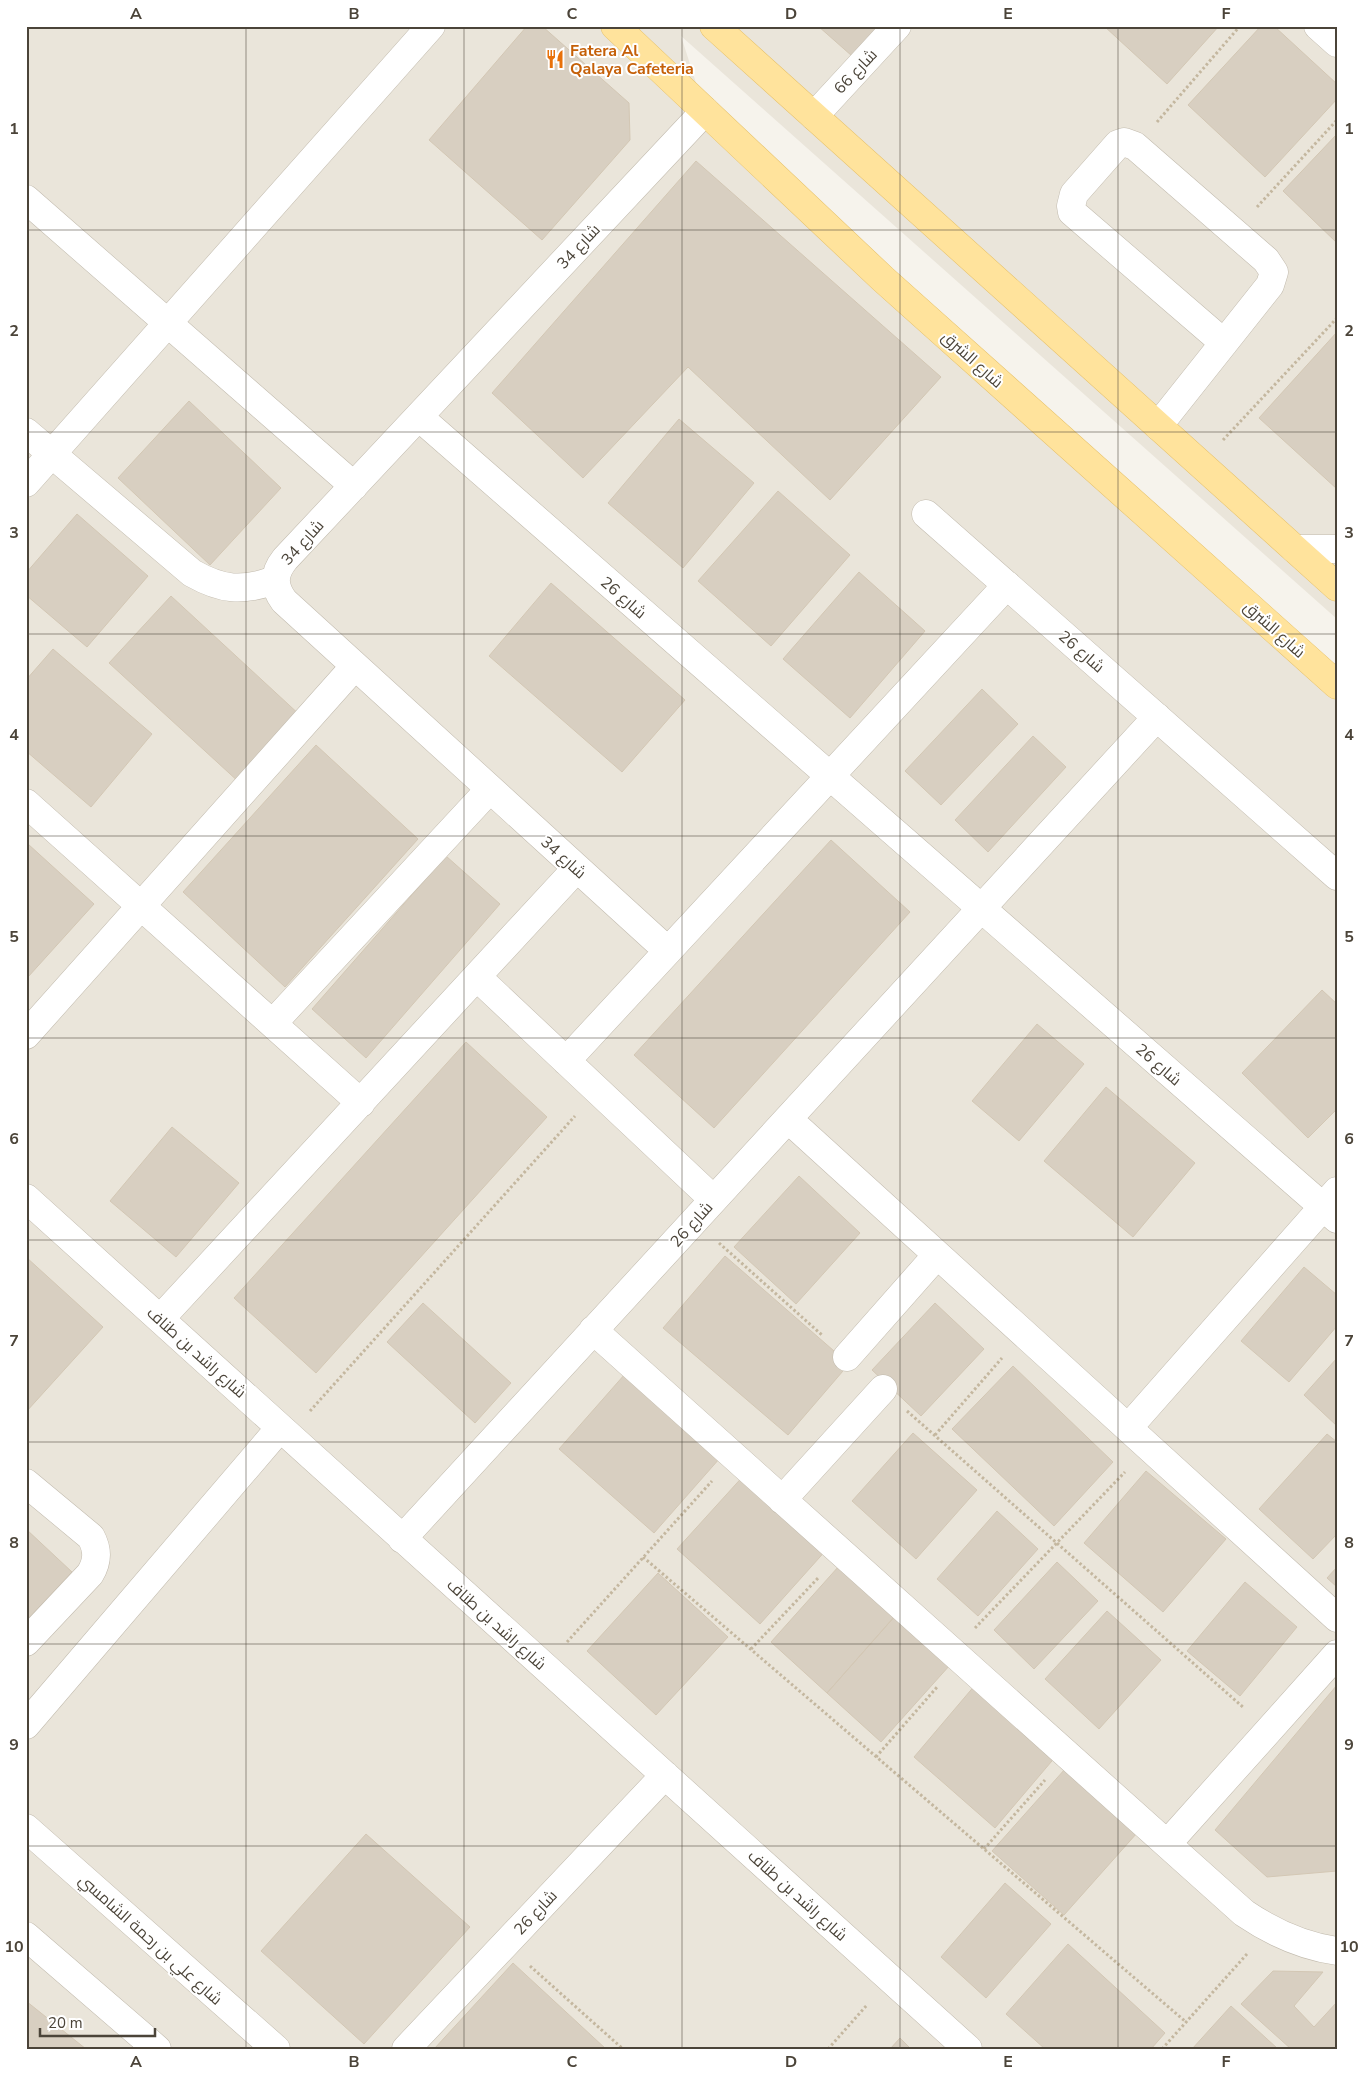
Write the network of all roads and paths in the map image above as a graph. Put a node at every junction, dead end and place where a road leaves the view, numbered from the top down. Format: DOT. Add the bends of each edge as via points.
graph roads {
  1 [pos="431,26"];
  2 [pos="615,26"];
  3 [pos="714,26"];
  4 [pos="896,26"];
  5 [pos="1240,26"];
  6 [pos="1318,26"];
  7 [pos="1337,43"];
  8 [pos="705,111"];
  9 [pos="814,116"];
  10 [pos="1337,120"];
  11 [pos="1136,146"];
  12 [pos="26,199"];
  13 [pos="1234,232"];
  14 [pos="1337,318"];
  15 [pos="168,323"];
  16 [pos="1224,343"];
  17 [pos="419,417"];
  18 [pos="1158,426"];
  19 [pos="26,432"];
  20 [pos="52,454"];
  21 [pos="1200,464"];
  22 [pos="26,483"];
  23 [pos="354,486"];
  24 [pos="926,514"];
  25 [pos="1295,549"];
  26 [pos="1337,549"];
  27 [pos="275,580"];
  28 [pos="1007,585"];
  29 [pos="1337,587"];
  30 [pos="355,666"];
  31 [pos="1337,684"];
  32 [pos="1157,718"];
  33 [pos="829,776"];
  34 [pos="490,789"];
  35 [pos="30,814"];
  36 [pos="577,868"];
  37 [pos="1337,876"];
  38 [pos="142,906"];
  39 [pos="981,909"];
  40 [pos="668,951"];
  41 [pos="477,977"];
  42 [pos="273,1023"];
  43 [pos="26,1035"];
  44 [pos="566,1061"];
  45 [pos="598,1090"];
  46 [pos="361,1103"];
  47 [pos="788,1120"];
  48 [pos="26,1198"];
  49 [pos="714,1199"];
  50 [pos="1332,1206"];
  51 [pos="694,1221"];
  52 [pos="937,1255"];
  53 [pos="160,1319"];
  54 [pos="593,1330"];
  55 [pos="1024,1333"];
  56 [pos="847,1357"];
  57 [pos="883,1389"];
  58 [pos="1128,1428"];
  59 [pos="284,1432"];
  60 [pos="935,1435"];
  61 [pos="1149,1447"];
  62 [pos="734,1456"];
  63 [pos="26,1483"];
  64 [pos="782,1500"];
  65 [pos="402,1538"];
  66 [pos="1057,1543"];
  67 [pos="842,1553"];
  68 [pos="643,1557"];
  69 [pos="1337,1618"];
  70 [pos="26,1642"];
  71 [pos="751,1649"];
  72 [pos="1337,1654"];
  73 [pos="956,1656"];
  74 [pos="544,1667"];
  75 [pos="26,1725"];
  76 [pos="1269,1730"];
  77 [pos="1067,1755"];
  78 [pos="876,1757"];
  79 [pos="665,1775"];
  80 [pos="26,1828"];
  81 [pos="1167,1844"];
  82 [pos="984,1849"];
  83 [pos="1269,1930"];
  84 [pos="26,1936"];
  85 [pos="506,1944"];
  86 [pos="1337,1951"];
  87 [pos="891,1979"];
  88 [pos="1186,2022"];
  89 [pos="157,2049"];
  90 [pos="276,2049"];
  91 [pos="406,2049"];
  92 [pos="624,2049"];
  93 [pos="828,2049"];
  94 [pos="968,2049"];
  95 [pos="1162,2049"];
  1 -- 15 [label="street"];
  2 -- 8 [label="main road, شارع الشرق"];
  3 -- 9 [label="main road"];
  4 -- 9 [label="street, شارع 66"];
  5 -- 11 [label="path"];
  6 -- 7 [label="street"];
  8 -- 17 [label="street, شارع 34"];
  8 -- 31 [label="main road, شارع الشرق" via="883,279"];
  9 -- 18 [label="main road"];
  10 -- 13 [label="path"];
  11 -- 13 [label="street"];
  11 -- 16 [label="street" via="1124,142 1113,148 1074,194 1070,206 1072,212"];
  12 -- 15 [label="street"];
  13 -- 16 [label="street" via="1266,260 1274,272 1270,285"];
  14 -- 21 [label="path"];
  15 -- 20 [label="street"];
  15 -- 23 [label="street"];
  16 -- 18 [label="street"];
  17 -- 23 [label="street, شارع 34"];
  17 -- 33 [label="street, شارع 26"];
  18 -- 21 [label="main road"];
  19 -- 20 [label="street"];
  20 -- 22 [label="street"];
  20 -- 27 [label="street" via="192,573 210,584 232,589 254,588"];
  21 -- 25 [label="main road"];
  23 -- 27 [label="street, شارع 34" via="284,559"];
  24 -- 28 [label="street, شارع 26"];
  25 -- 26 [label="street"];
  25 -- 29 [label="main road"];
  27 -- 30 [label="street, شارع 34" via="277,592 284,601"];
  28 -- 32 [label="street, شارع 26"];
  28 -- 33 [label="street"];
  30 -- 34 [label="street, شارع 34"];
  30 -- 38 [label="street"];
  32 -- 37 [label="street, شارع 26"];
  32 -- 39 [label="street, شارع 26"];
  33 -- 39 [label="street, شارع 26"];
  33 -- 40 [label="street"];
  34 -- 36 [label="street, شارع 34"];
  34 -- 42 [label="street"];
  35 -- 38 [label="street"];
  36 -- 40 [label="street, شارع 34"];
  36 -- 41 [label="street"];
  38 -- 42 [label="street"];
  38 -- 43 [label="street"];
  39 -- 47 [label="street, شارع 26"];
  39 -- 50 [label="street, شارع 26"];
  40 -- 44 [label="street"];
  41 -- 44 [label="street"];
  41 -- 46 [label="street"];
  42 -- 46 [label="street"];
  44 -- 45 [label="street"];
  45 -- 49 [label="street"];
  45 -- 59 [label="path"];
  46 -- 53 [label="street"];
  47 -- 49 [label="street, شارع 26"];
  47 -- 52 [label="street"];
  48 -- 53 [label="street, شارع راشد بن طناف"];
  49 -- 51 [label="street, شارع 26"];
  50 -- 58 [label="street"];
  51 -- 54 [label="street, شارع 26"];
  51 -- 56 [label="path"];
  52 -- 55 [label="street"];
  52 -- 56 [label="street"];
  53 -- 59 [label="street, شارع راشد بن طناف"];
  54 -- 62 [label="street"];
  54 -- 65 [label="street, شارع 26"];
  55 -- 58 [label="street"];
  55 -- 60 [label="path"];
  57 -- 60 [label="path"];
  57 -- 64 [label="street"];
  58 -- 61 [label="street"];
  59 -- 65 [label="street, شارع راشد بن طناف"];
  59 -- 75 [label="street"];
  60 -- 66 [label="path"];
  61 -- 66 [label="path"];
  61 -- 69 [label="street"];
  62 -- 64 [label="street"];
  62 -- 68 [label="path"];
  63 -- 70 [label="street" via="91,1537 97,1556 90,1574"];
  64 -- 67 [label="street"];
  65 -- 74 [label="street, شارع راشد بن طناف"];
  66 -- 73 [label="path"];
  66 -- 76 [label="path"];
  67 -- 71 [label="path"];
  67 -- 73 [label="street"];
  68 -- 71 [label="path"];
  68 -- 74 [label="path"];
  71 -- 78 [label="path"];
  72 -- 76 [label="street"];
  73 -- 77 [label="street"];
  73 -- 78 [label="path"];
  74 -- 79 [label="street, شارع راشد بن طناف"];
  76 -- 81 [label="street"];
  77 -- 81 [label="street"];
  77 -- 82 [label="path"];
  78 -- 82 [label="path"];
  79 -- 85 [label="street, شارع 26"];
  79 -- 87 [label="street, شارع راشد بن طناف"];
  80 -- 90 [label="street, شارع علي بن رحمة الشامسي"];
  81 -- 83 [label="street" via="1244,1913"];
  82 -- 88 [label="path"];
  83 -- 86 [label="street" via="1292,1940"];
  83 -- 88 [label="path"];
  84 -- 89 [label="street"];
  85 -- 91 [label="street, شارع 26"];
  85 -- 92 [label="path"];
  87 -- 93 [label="path"];
  87 -- 94 [label="street, شارع راشد بن طناف"];
  88 -- 95 [label="path"];
}
